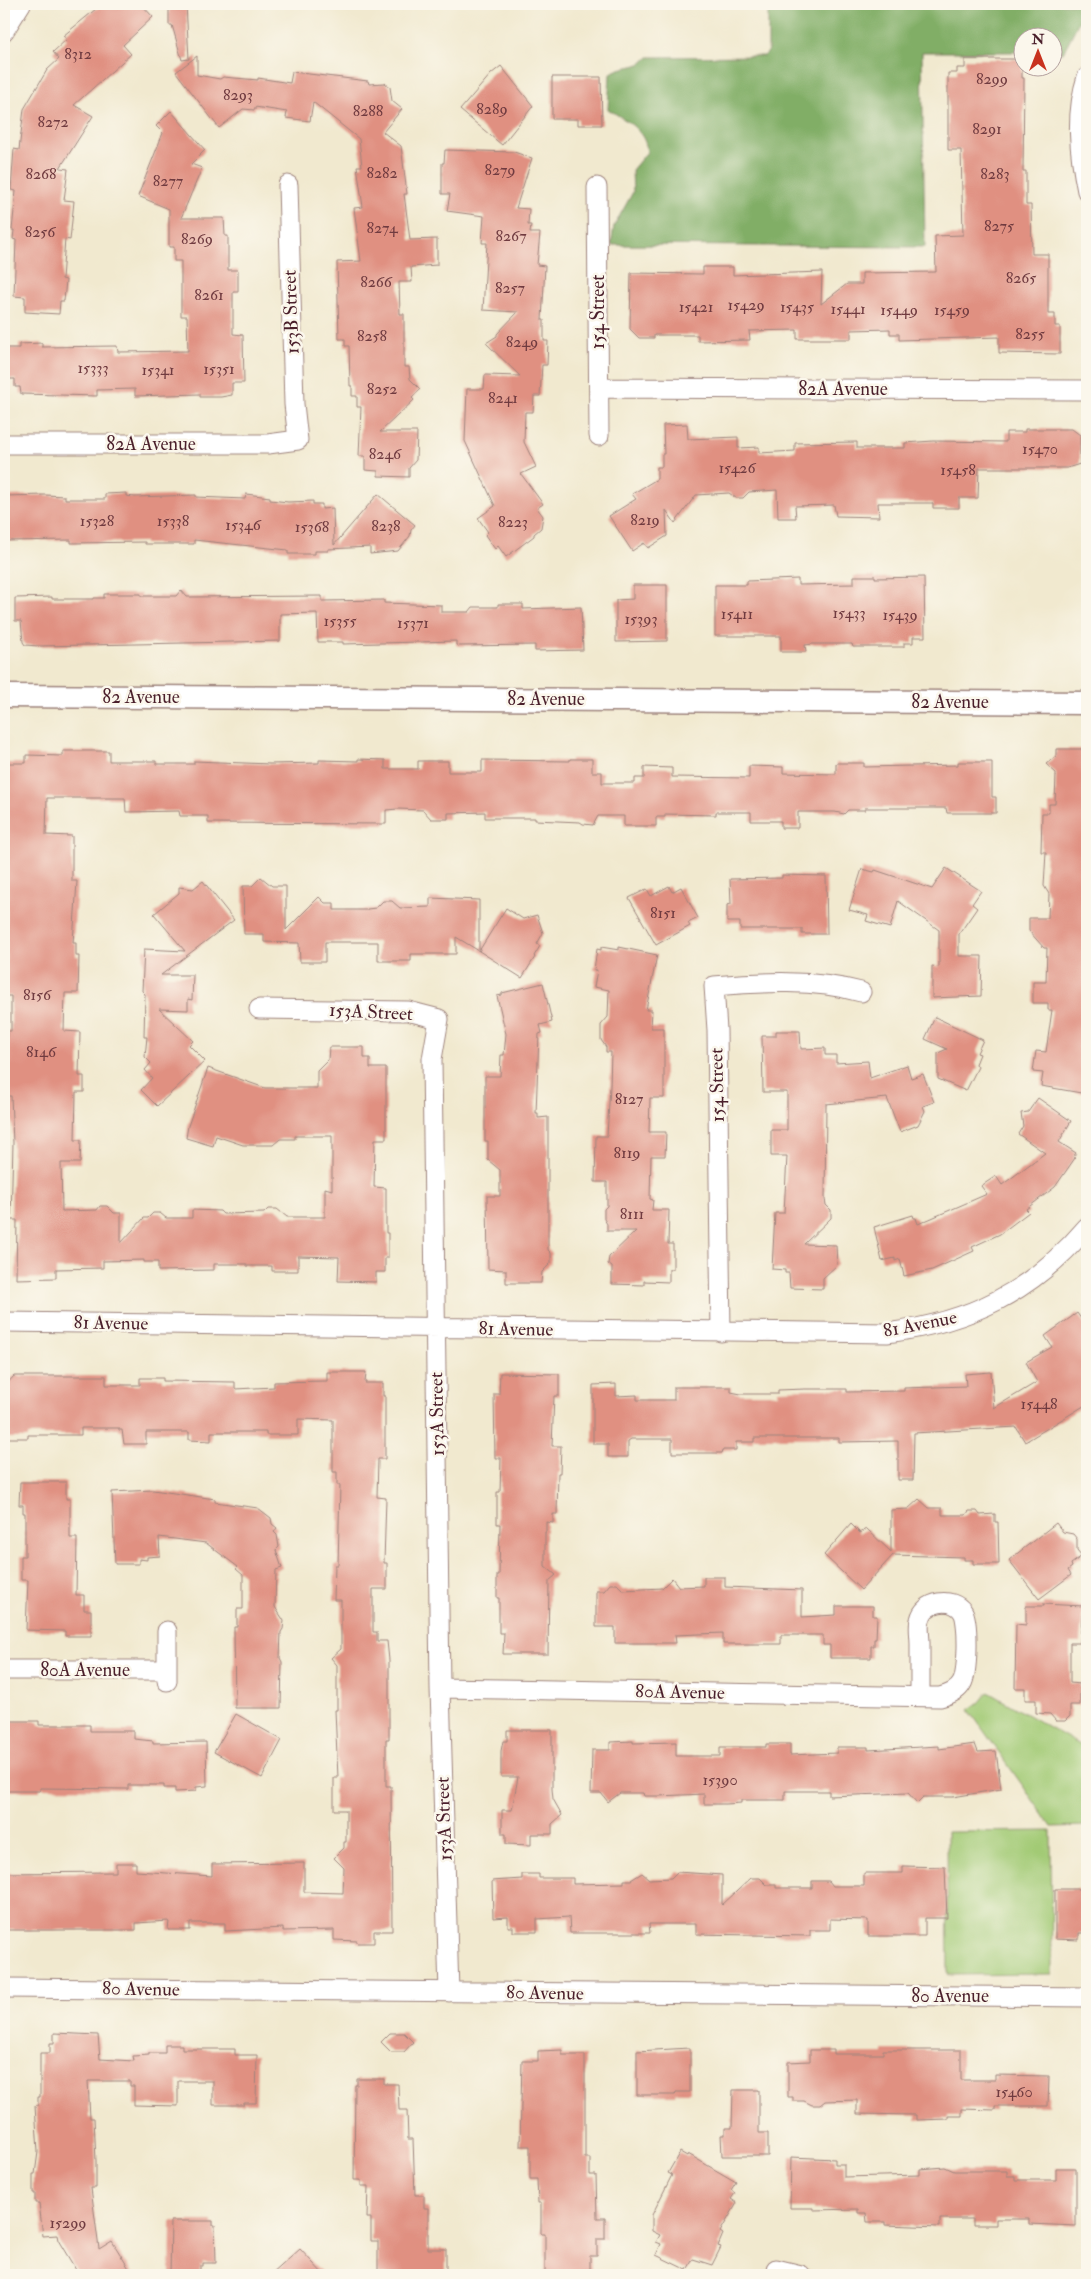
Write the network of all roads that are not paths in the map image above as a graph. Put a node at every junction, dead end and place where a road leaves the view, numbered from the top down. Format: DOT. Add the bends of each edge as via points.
graph roads {
  1 [pos="21,4"];
  2 [pos="4,31"];
  3 [pos="1087,77"];
  4 [pos="288,185"];
  5 [pos="597,187"];
  6 [pos="1087,191"];
  7 [pos="599,388"];
  8 [pos="1087,390"];
  9 [pos="599,436"];
  10 [pos="298,440"];
  11 [pos="4,444"];
  12 [pos="4,696"];
  13 [pos="1087,703"];
  14 [pos="861,992"];
  15 [pos="259,1009"];
  16 [pos="1087,1227"];
  17 [pos="4,1322"];
  18 [pos="436,1328"];
  19 [pos="721,1332"];
  20 [pos="167,1631"];
  21 [pos="4,1670"];
  22 [pos="440,1688"];
  23 [pos="920,1696"];
  24 [pos="4,1988"];
  25 [pos="449,1992"];
  26 [pos="1087,1997"];
  27 [pos="776,2272"];
  28 [pos="801,2275"];
  1 -- 2 [label="street"];
  3 -- 6 [label="street" via="1079,134"];
  4 -- 10 [label="street, 153B Street" via="294,404"];
  5 -- 7 [label="street, 154 Street"];
  7 -- 8 [label="street, 82A Avenue"];
  7 -- 9 [label="street, 154 Street"];
  10 -- 11 [label="street, 82A Avenue" via="268,444"];
  12 -- 13 [label="street, 82 Avenue"];
  14 -- 19 [label="street, 154 Street" via="825,984 714,986"];
  15 -- 18 [label="street, 153A Street" via="408,1011 439,1019 432,1059"];
  16 -- 19 [label="street, 81 Avenue" via="1063,1254 1019,1289 992,1304 948,1321 892,1333"];
  17 -- 18 [label="street, 81 Avenue"];
  18 -- 19 [label="street, 81 Avenue"];
  18 -- 22 [label="street, 153A Street"];
  20 -- 21 [label="street, 80A Avenue" via="167,1676"];
  22 -- 23 [label="street, 80A Avenue"];
  22 -- 25 [label="street, 153A Street"];
  23 -- 23 [label="street, 80A Avenue" via="947,1695 962,1684 966,1674 966,1622 963,1612 948,1602 930,1606 920,1620"];
  24 -- 25 [label="street, 80 Avenue"];
  25 -- 26 [label="street, 80 Avenue"];
  27 -- 28 [label="street"];
}
